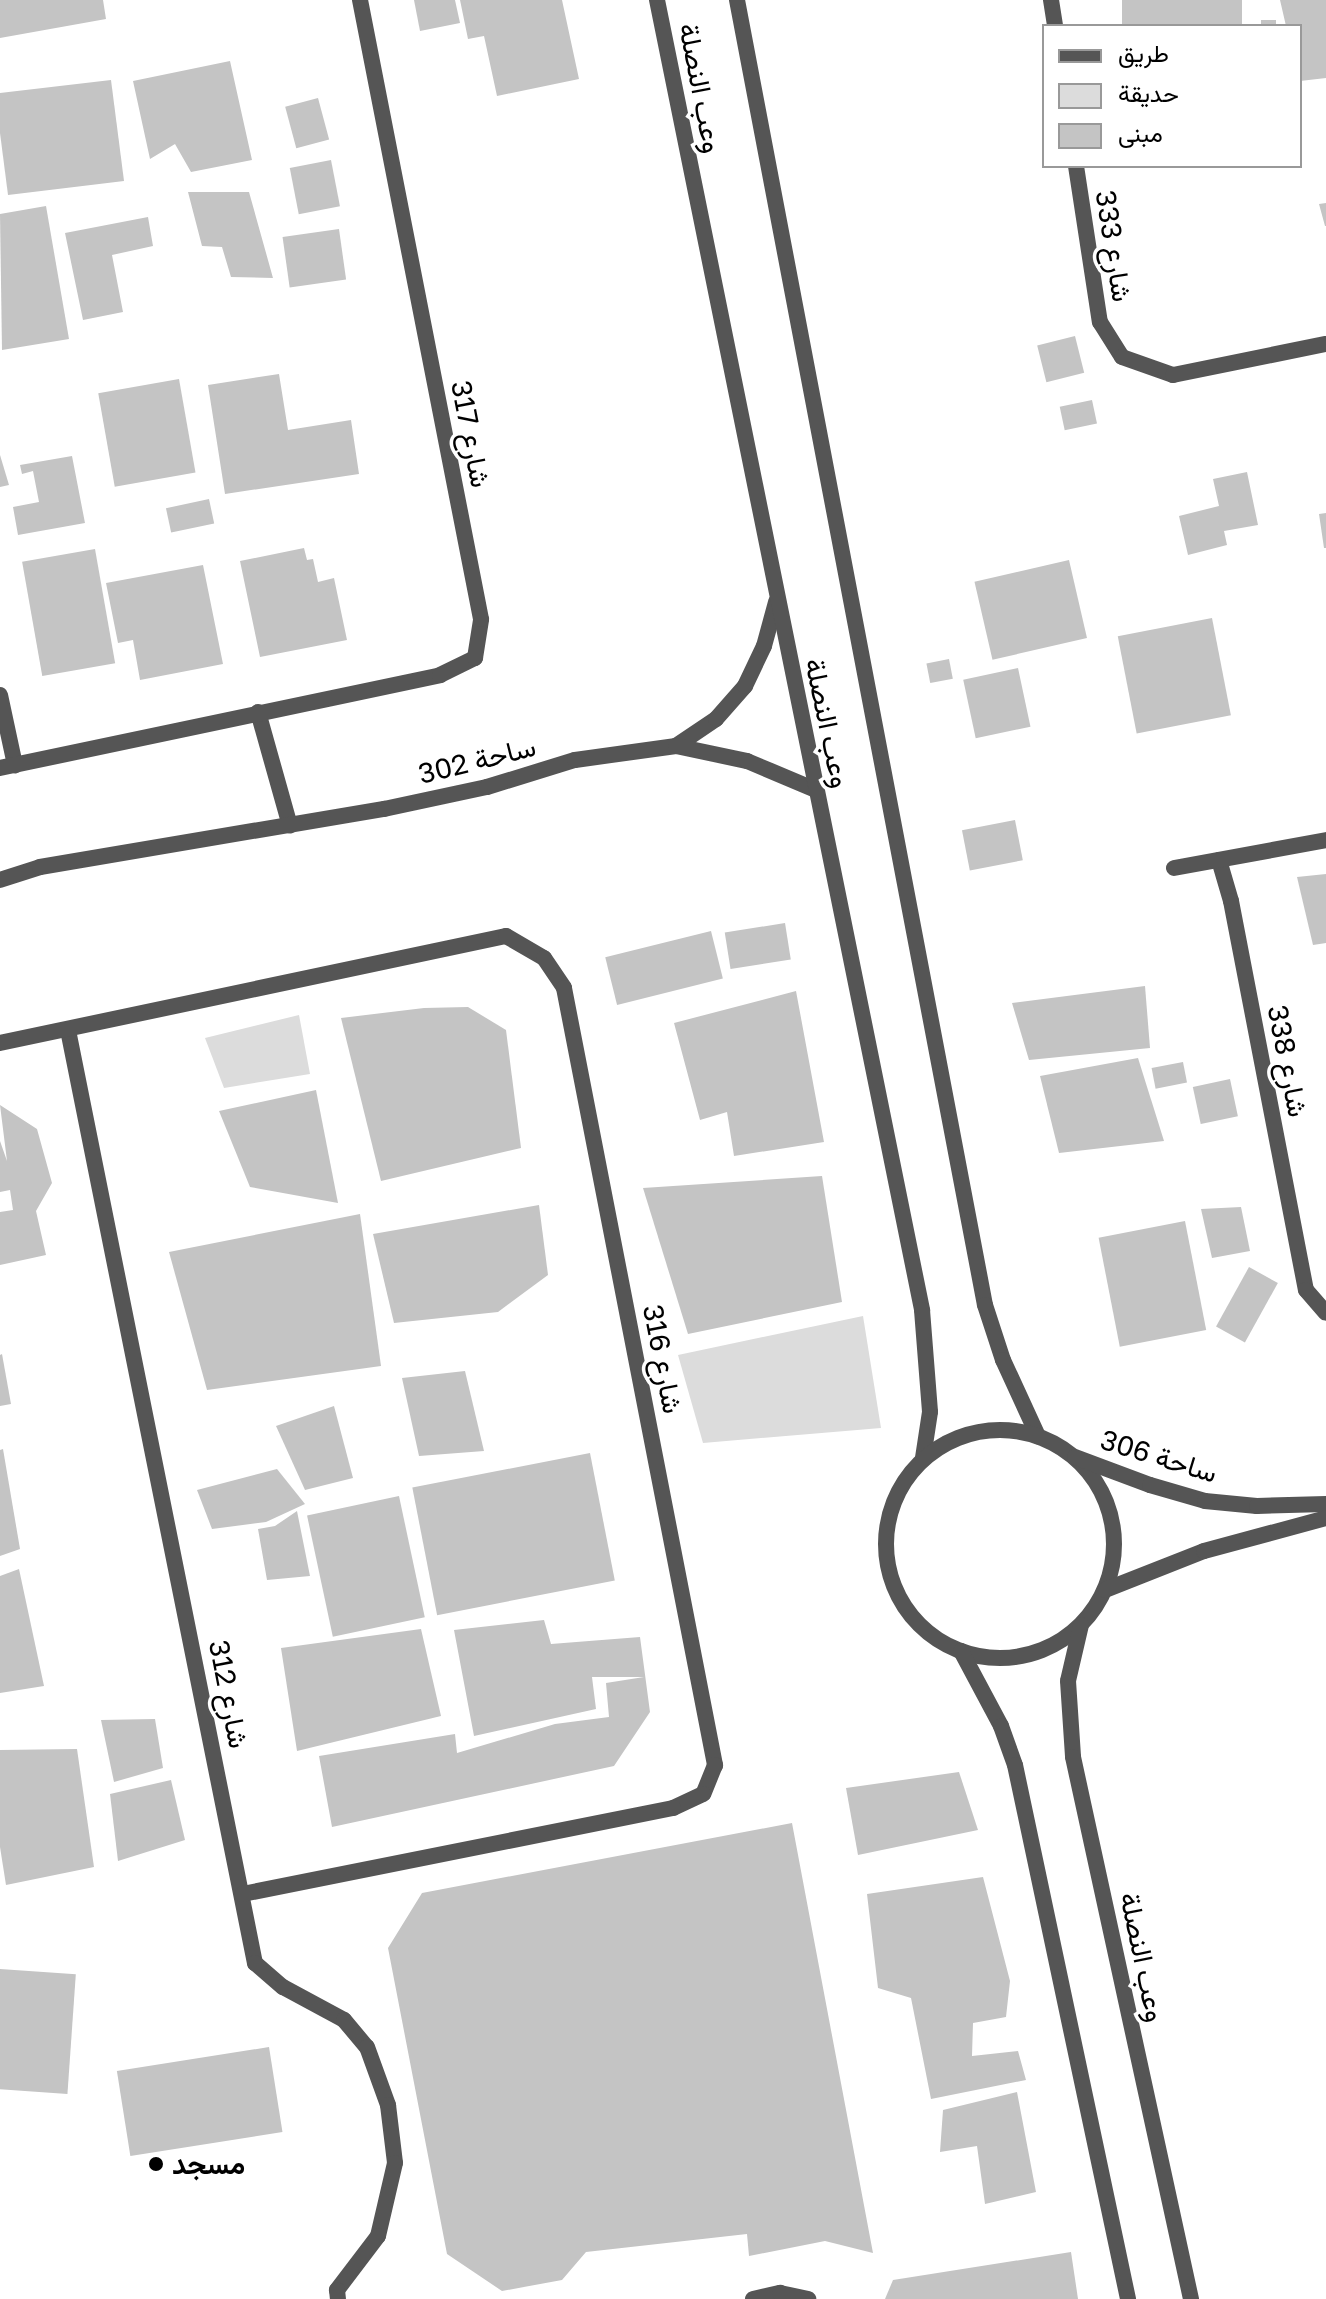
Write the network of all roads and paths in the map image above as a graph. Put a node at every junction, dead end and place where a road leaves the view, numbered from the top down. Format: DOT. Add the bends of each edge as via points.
graph roads {
  1 [pos="360,0"];
  2 [pos="657,0"];
  3 [pos="737,0"];
  4 [pos="1051,0"];
  5 [pos="1055,24"];
  6 [pos="1076,168"];
  7 [pos="1326,344"];
  8 [pos="776,602"];
  9 [pos="0,695"];
  10 [pos="258,712"];
  11 [pos="676,746"];
  12 [pos="8,766"];
  13 [pos="816,790"];
  14 [pos="290,826"];
  15 [pos="1326,840"];
  16 [pos="1219,860"];
  17 [pos="1174,868"];
  18 [pos="0,880"];
  19 [pos="68,1030"];
  20 [pos="0,1043"];
  21 [pos="1326,1313"];
  22 [pos="1038,1436"];
  23 [pos="1073,1456"];
  24 [pos="923,1458"];
  25 [pos="1326,1504"];
  26 [pos="1326,1518"];
  27 [pos="1105,1590"];
  28 [pos="1081,1625"];
  29 [pos="961,1651"];
  30 [pos="243,1894"];
  31 [pos="338,2299"];
  32 [pos="753,2299"];
  33 [pos="808,2299"];
  34 [pos="1128,2299"];
  35 [pos="1191,2299"];
  1 -- 10 [label="street, شارع 317" via="481,619 475,658 440,675"];
  2 -- 8 [label="street, وعب النصلة"];
  3 -- 22 [label="street, وعب النصلة" via="985,1305"];
  4 -- 5 [label="street"];
  6 -- 7 [label="street, شارع 333" via="1100,322 1122,357 1173,375"];
  8 -- 11 [label="street, ساحة 302" via="745,686 716,719"];
  8 -- 13 [label="street, وعب النصلة"];
  9 -- 12 [label="street"];
  10 -- 12 [label="street"];
  10 -- 14 [label="street"];
  11 -- 13 [label="street, ساحة 302" via="747,761"];
  11 -- 14 [label="street, ساحة 302" via="575,760 487,787"];
  13 -- 24 [label="street, وعب النصلة" via="922,1310 930,1412"];
  14 -- 18 [label="street, ساحة 302" via="40,867"];
  15 -- 16 [label="street"];
  16 -- 17 [label="street"];
  16 -- 21 [label="street, شارع 338" via="1306,1290"];
  19 -- 20 [label="street"];
  19 -- 30 [label="street, شارع 312"];
  19 -- 30 [label="street, شارع 316" via="506,936 544,958 564,988 715,1765 703,1794 673,1808"];
  22 -- 23 [label="street"];
  22 -- 24 [label="street" via="998,1429 958,1437"];
  23 -- 25 [label="street, ساحة 306" via="1205,1501"];
  23 -- 27 [label="street" via="1097,1484 1112,1517 1114,1555"];
  24 -- 29 [label="street" via="899,1489 887,1525 887,1565 901,1601 926,1631"];
  26 -- 27 [label="street" via="1204,1551"];
  27 -- 28 [label="street"];
  28 -- 29 [label="street" via="1055,1644 1025,1656"];
  28 -- 35 [label="street, وعب النصلة" via="1068,1681 1073,1757"];
  29 -- 34 [label="street" via="1001,1726 1015,1765"];
  30 -- 31 [label="street, شارع 312" via="255,1963 283,1987 344,2020 367,2047 388,2105 395,2163 378,2236 337,2290"];
  32 -- 33 [label="street" via="780,2293"];
}
